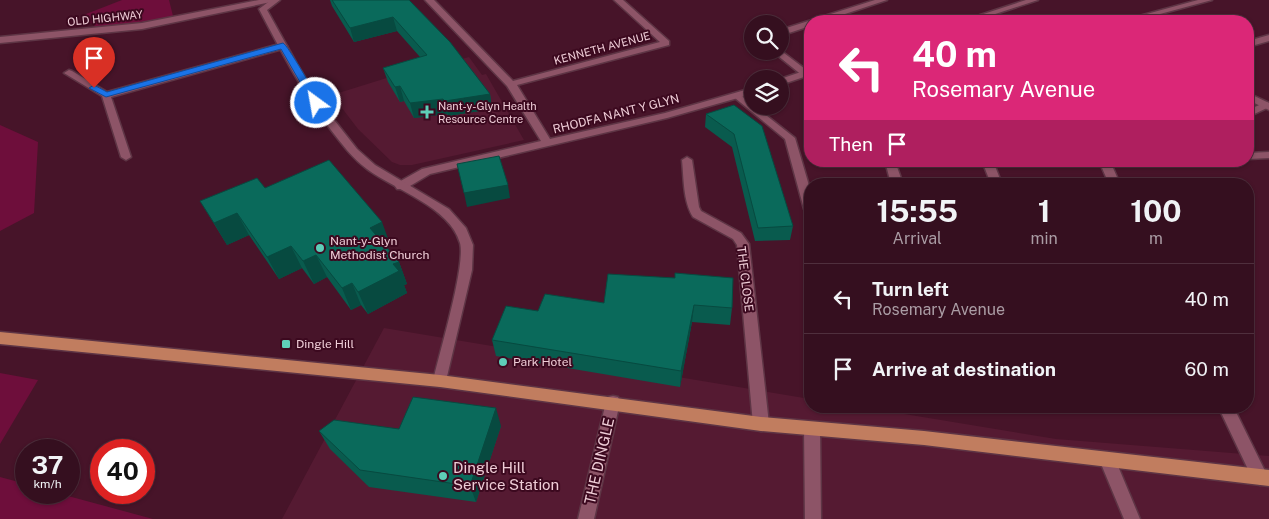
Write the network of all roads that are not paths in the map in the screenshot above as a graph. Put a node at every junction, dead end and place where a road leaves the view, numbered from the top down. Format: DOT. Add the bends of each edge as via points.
graph roads {
  1 [pos="271,0"];
  2 [pos="276,0"];
  3 [pos="429,0"];
  4 [pos="618,0"];
  5 [pos="883,0"];
  6 [pos="1034,0"];
  7 [pos="1208,0"];
  8 [pos="835,15"];
  9 [pos="985,15"];
  10 [pos="1149,15"];
  11 [pos="804,25"];
  12 [pos="789,30"];
  13 [pos="1269,38"];
  14 [pos="0,40"];
  15 [pos="1254,42"];
  16 [pos="283,46"];
  17 [pos="789,60"];
  18 [pos="804,70"];
  19 [pos="69,73"];
  20 [pos="804,74"];
  21 [pos="789,79"];
  22 [pos="511,84"];
  23 [pos="744,94"];
  24 [pos="106,95"];
  25 [pos="738,96"];
  26 [pos="1254,99"];
  27 [pos="1268,106"];
  28 [pos="1254,112"];
  29 [pos="548,144"];
  30 [pos="1269,155"];
  31 [pos="1254,156"];
  32 [pos="126,157"];
  33 [pos="687,160"];
  34 [pos="401,186"];
  35 [pos="804,187"];
  36 [pos="0,338"];
  37 [pos="440,381"];
  38 [pos="613,402"];
  39 [pos="1229,413"];
  40 [pos="762,424"];
  41 [pos="812,428"];
  42 [pos="1107,459"];
  43 [pos="1264,478"];
  44 [pos="586,519"];
  45 [pos="813,519"];
  46 [pos="1132,519"];
  1 -- 14 [label="street, OLD HIGHWAY" via="142,26"];
  2 -- 16 [label="street" via="263,9"];
  3 -- 22 [label="street"];
  4 -- 22 [label="street, KENNETH AVENUE" via="666,43"];
  5 -- 8 [label="street"];
  6 -- 9 [label="street"];
  7 -- 10 [label="street"];
  11 -- 12 [label="street"];
  13 -- 15 [label="street"];
  16 -- 24 [label="street"];
  16 -- 34 [label="street" via="316,103 353,151"];
  17 -- 18 [label="street"];
  19 -- 24 [label="street"];
  20 -- 21 [label="street"];
  22 -- 29 [label="street"];
  23 -- 25 [label="street, RHODFA NANT Y GLYN"];
  24 -- 32 [label="street"];
  25 -- 29 [label="street, RHODFA NANT Y GLYN"];
  25 -- 35 [label="street" via="790,138"];
  26 -- 27 [label="street"];
  27 -- 28 [label="street"];
  29 -- 34 [label="street, RHODFA NANT Y GLYN" via="426,171"];
  30 -- 31 [label="street"];
  33 -- 40 [label="street, THE CLOSE" via="693,207 697,214 737,236 743,244"];
  34 -- 37 [label="street" via="444,212 460,228 467,245 466,270"];
  36 -- 37 [label="main road"];
  37 -- 38 [label="main road"];
  38 -- 40 [label="main road"];
  38 -- 44 [label="street, THE DINGLE"];
  39 -- 43 [label="street"];
  40 -- 41 [label="main road"];
  41 -- 42 [label="main road"];
  41 -- 45 [label="street"];
  42 -- 43 [label="main road"];
  42 -- 46 [label="street"];
}
